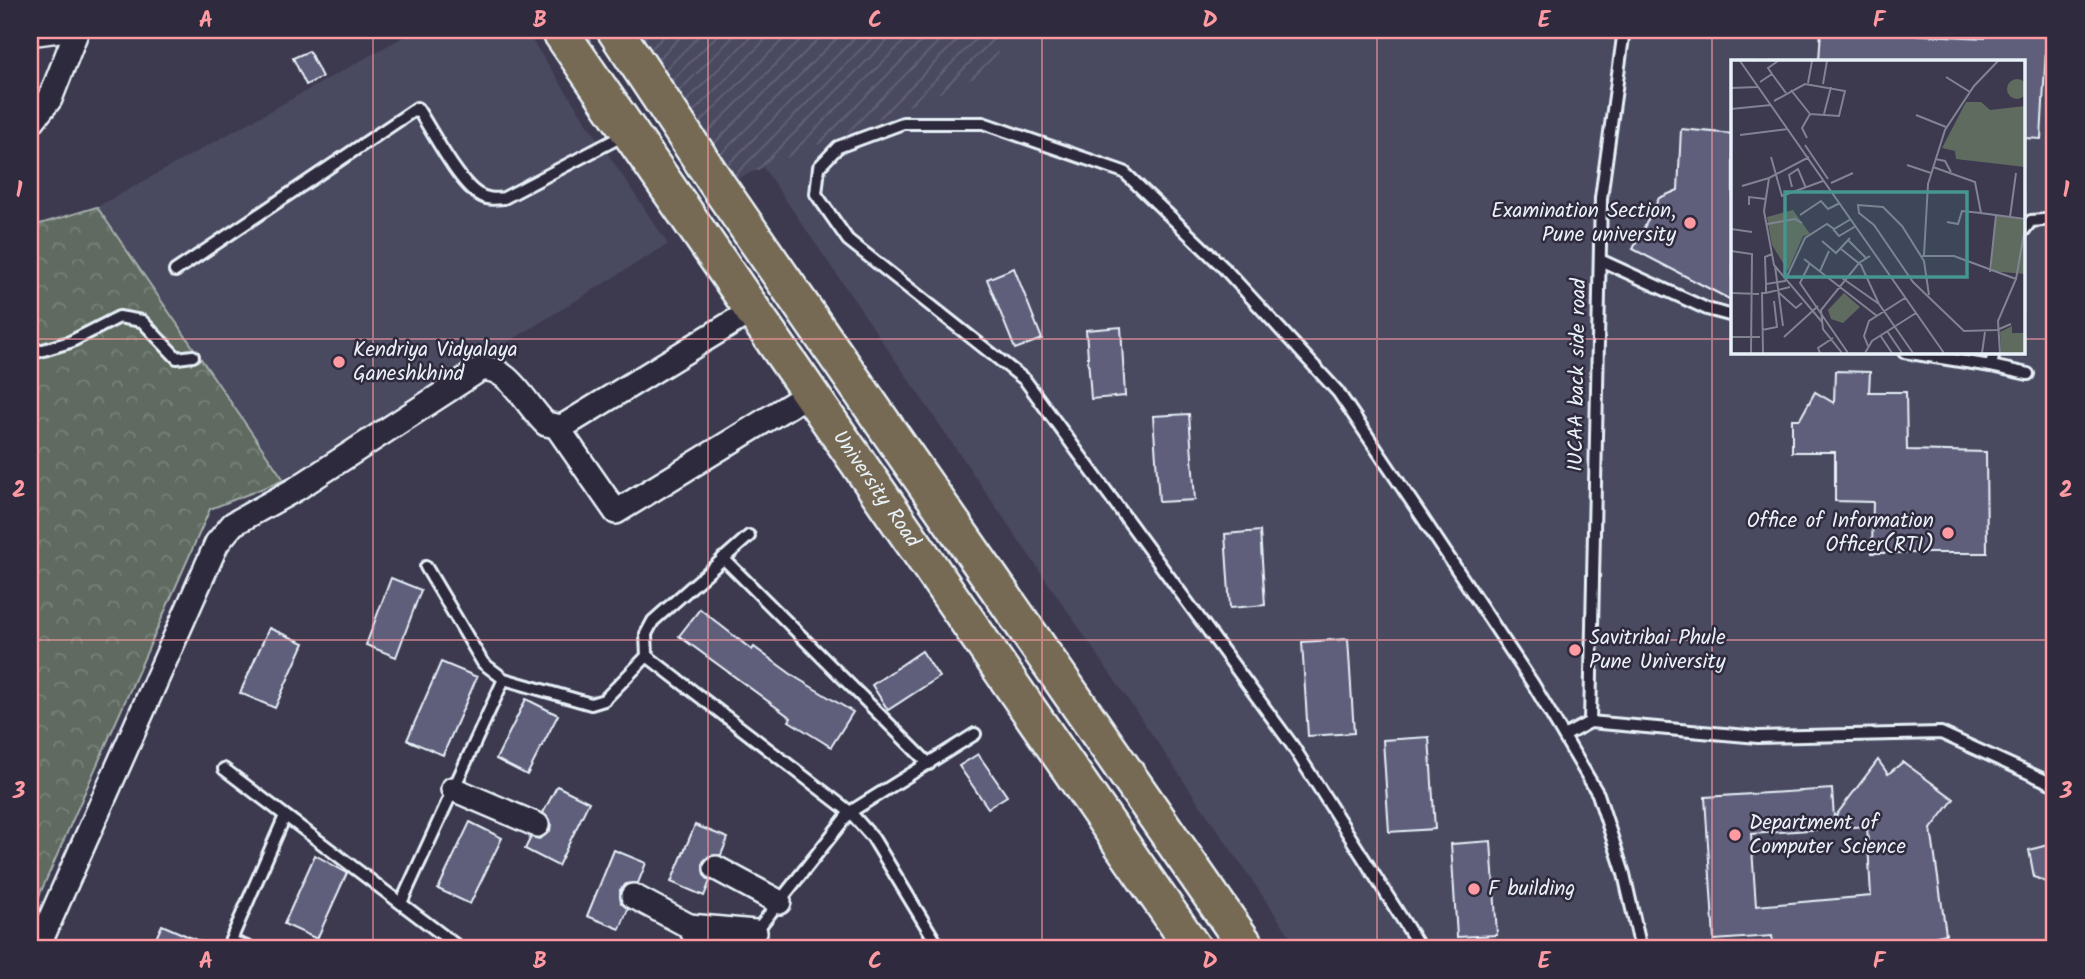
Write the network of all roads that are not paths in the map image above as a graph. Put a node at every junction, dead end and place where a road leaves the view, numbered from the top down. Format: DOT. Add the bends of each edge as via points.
graph roads {
  1 [pos="59,30"];
  2 [pos="78,30"];
  3 [pos="559,30"];
  4 [pos="615,30"];
  5 [pos="1624,30"];
  6 [pos="30,34"];
  7 [pos="30,124"];
  8 [pos="629,132"];
  9 [pos="2055,219"];
  10 [pos="2025,229"];
  11 [pos="1600,260"];
  12 [pos="175,271"];
  13 [pos="753,310"];
  14 [pos="1731,315"];
  15 [pos="30,354"];
  16 [pos="1916,354"];
  17 [pos="1994,354"];
  18 [pos="193,356"];
  19 [pos="1991,366"];
  20 [pos="2028,374"];
  21 [pos="810,393"];
  22 [pos="557,427"];
  23 [pos="749,536"];
  24 [pos="723,558"];
  25 [pos="426,567"];
  26 [pos="647,656"];
  27 [pos="504,679"];
  28 [pos="1590,722"];
  29 [pos="975,734"];
  30 [pos="1564,736"];
  31 [pos="929,764"];
  32 [pos="224,769"];
  33 [pos="2055,785"];
  34 [pos="453,789"];
  35 [pos="850,812"];
  36 [pos="285,816"];
  37 [pos="537,825"];
  38 [pos="716,868"];
  39 [pos="633,896"];
  40 [pos="779,902"];
  41 [pos="401,903"];
  42 [pos="689,926"];
  43 [pos="748,941"];
  44 [pos="229,945"];
  45 [pos="37,949"];
  46 [pos="252,949"];
  47 [pos="461,949"];
  48 [pos="703,949"];
  49 [pos="940,949"];
  50 [pos="1194,949"];
  51 [pos="1248,949"];
  52 [pos="1421,949"];
  53 [pos="1641,949"];
  1 -- 6 [label="street"];
  2 -- 7 [label="street" via="50,99"];
  3 -- 8 [label="main road, University Road"];
  4 -- 51 [label="main road, University Road"];
  5 -- 11 [label="lane, IUCAA back side road" via="1601,198"];
  8 -- 12 [label="lane" via="504,198 490,200 476,194 452,164 417,108"];
  8 -- 13 [label="main road, University Road"];
  9 -- 10 [label="lane" via="2031,221"];
  11 -- 14 [label="lane"];
  11 -- 28 [label="lane, IUCAA back side road"];
  13 -- 21 [label="main road, University Road"];
  13 -- 22 [label="street"];
  15 -- 18 [label="lane" via="70,342 119,317 142,321 177,358"];
  16 -- 19 [label="lane"];
  17 -- 19 [label="lane"];
  19 -- 20 [label="lane"];
  21 -- 22 [label="street" via="616,512"];
  21 -- 50 [label="main road, University Road"];
  22 -- 45 [label="street" via="542,421 500,371 484,368 224,533"];
  23 -- 24 [label="lane"];
  24 -- 26 [label="lane" via="653,621 646,634"];
  24 -- 31 [label="lane"];
  25 -- 27 [label="lane" via="483,663"];
  26 -- 27 [label="lane" via="604,700 591,704"];
  26 -- 35 [label="lane"];
  27 -- 34 [label="lane"];
  28 -- 30 [label="lane"];
  28 -- 33 [label="lane" via="1758,737 1941,733"];
  29 -- 31 [label="lane"];
  30 -- 52 [label="lane" via="1338,392 1223,267 1124,172 983,122 903,122 838,147 819,167 816,194 848,240 1025,380 1292,745"];
  30 -- 53 [label="lane" via="1598,794 1625,874"];
  31 -- 35 [label="lane"];
  32 -- 36 [label="lane"];
  34 -- 37 [label="street"];
  34 -- 41 [label="lane"];
  35 -- 40 [label="lane"];
  35 -- 49 [label="lane" via="873,838"];
  36 -- 41 [label="lane"];
  36 -- 44 [label="lane"];
  38 -- 40 [label="street"];
  39 -- 42 [label="street"];
  40 -- 43 [label="lane"];
  41 -- 47 [label="lane"];
  42 -- 43 [label="street"];
  42 -- 48 [label="street"];
  44 -- 46 [label="lane"];
}
